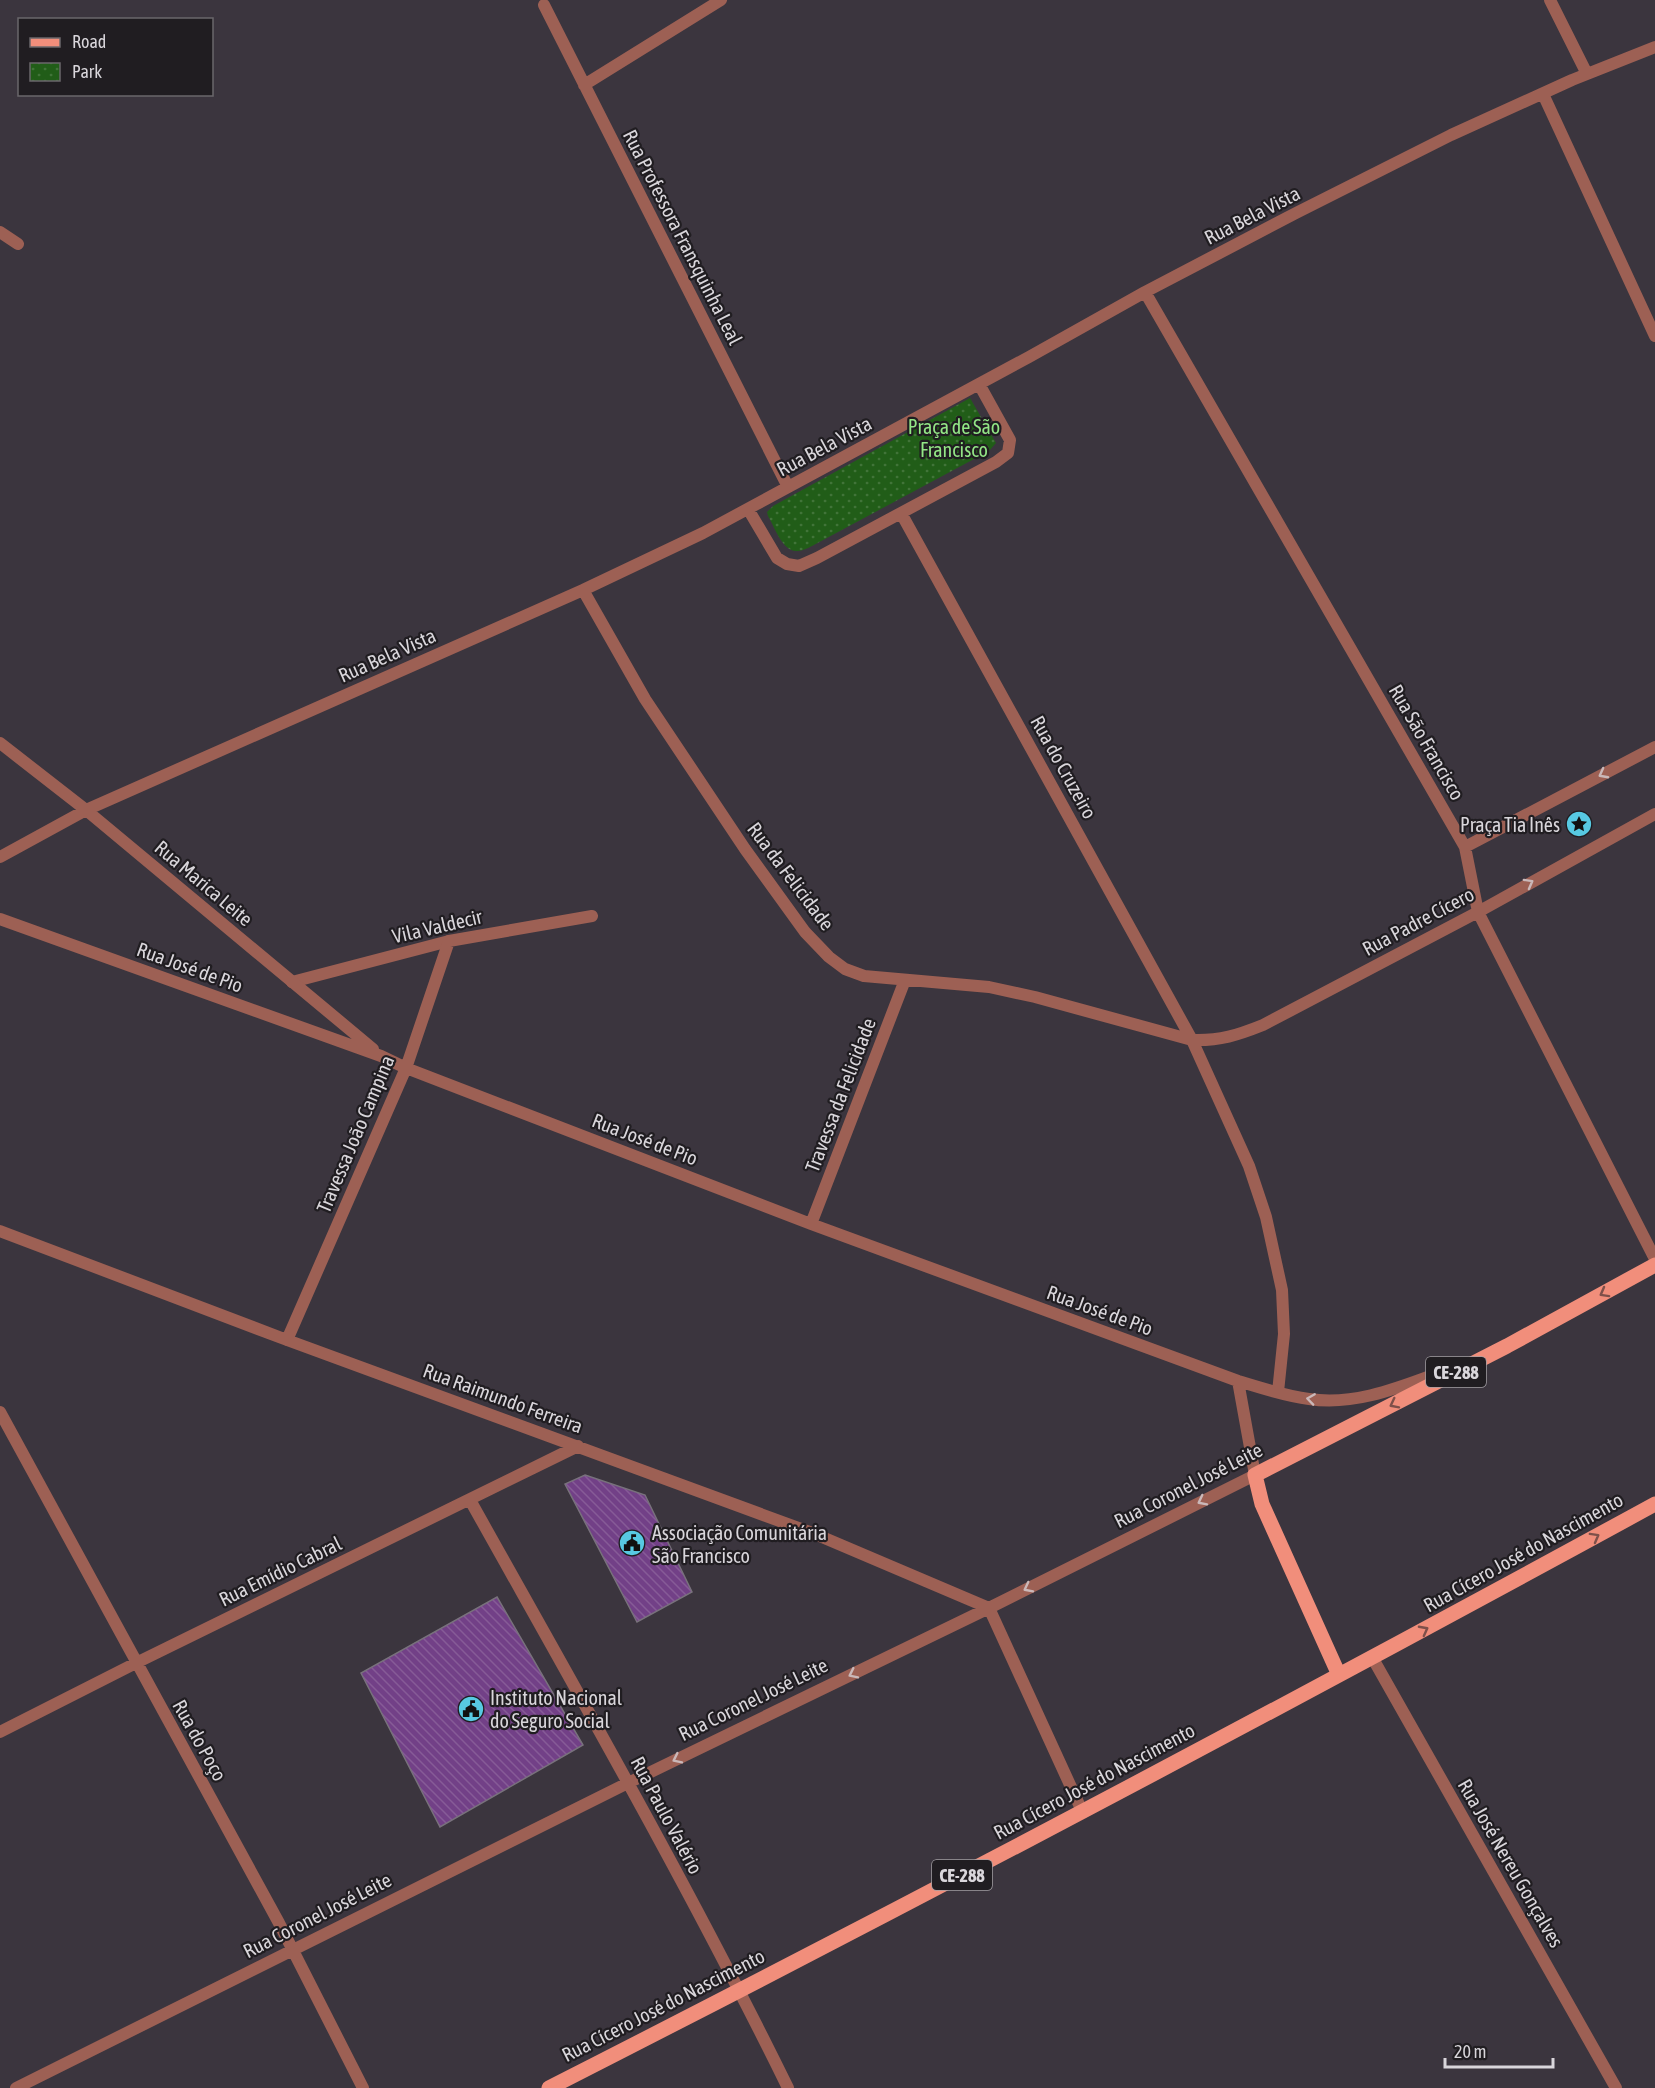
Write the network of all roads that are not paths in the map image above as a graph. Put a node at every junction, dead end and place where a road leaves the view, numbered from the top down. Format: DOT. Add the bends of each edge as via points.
graph roads {
  1 [pos="721,0"];
  2 [pos="1550,0"];
  3 [pos="544,5"];
  4 [pos="1655,47"];
  5 [pos="1587,74"];
  6 [pos="584,85"];
  7 [pos="1543,94"];
  8 [pos="0,232"];
  9 [pos="18,244"];
  10 [pos="1145,292"];
  11 [pos="1655,336"];
  12 [pos="978,384"];
  13 [pos="788,487"];
  14 [pos="748,509"];
  15 [pos="901,513"];
  16 [pos="583,590"];
  17 [pos="0,743"];
  18 [pos="1655,747"];
  19 [pos="86,810"];
  20 [pos="1655,814"];
  21 [pos="1465,847"];
  22 [pos="0,857"];
  23 [pos="1478,912"];
  24 [pos="592,916"];
  25 [pos="0,919"];
  26 [pos="449,941"];
  27 [pos="905,980"];
  28 [pos="292,981"];
  29 [pos="1192,1040"];
  30 [pos="381,1056"];
  31 [pos="406,1068"];
  32 [pos="811,1224"];
  33 [pos="0,1231"];
  34 [pos="1655,1259"];
  35 [pos="1655,1265"];
  36 [pos="287,1340"];
  37 [pos="1507,1346"];
  38 [pos="1238,1381"];
  39 [pos="1278,1392"];
  40 [pos="0,1413"];
  41 [pos="578,1446"];
  42 [pos="1255,1475"];
  43 [pos="470,1500"];
  44 [pos="1655,1504"];
  45 [pos="989,1608"];
  46 [pos="1372,1657"];
  47 [pos="136,1663"];
  48 [pos="1339,1675"];
  49 [pos="0,1732"];
  50 [pos="628,1783"];
  51 [pos="1082,1811"];
  52 [pos="293,1951"];
  53 [pos="739,1990"];
  54 [pos="16,2088"];
  55 [pos="363,2088"];
  56 [pos="549,2088"];
  57 [pos="788,2088"];
  58 [pos="1616,2088"];
  1 -- 6 [label="street"];
  2 -- 5 [label="street"];
  3 -- 6 [label="street, Rua Professora Fransquinha Leal"];
  4 -- 5 [label="street, Rua Bela Vista"];
  5 -- 7 [label="street, Rua Bela Vista"];
  6 -- 13 [label="street, Rua Professora Fransquinha Leal"];
  7 -- 10 [label="street, Rua Bela Vista" via="1441,141"];
  7 -- 11 [label="street"];
  8 -- 9 [label="street"];
  10 -- 12 [label="street, Rua Bela Vista"];
  10 -- 21 [label="street, Rua São Francisco"];
  12 -- 13 [label="street, Rua Bela Vista"];
  12 -- 15 [label="street" via="1010,440 1008,453"];
  13 -- 14 [label="street, Rua Bela Vista"];
  14 -- 15 [label="street" via="777,558 796,566"];
  14 -- 16 [label="street, Rua Bela Vista"];
  15 -- 29 [label="street, Rua do Cruzeiro"];
  16 -- 19 [label="street, Rua Bela Vista"];
  16 -- 27 [label="street, Rua da Felicidade" via="645,699 805,932 845,969 864,976"];
  17 -- 19 [label="street, Rua Marica Leite"];
  18 -- 21 [label="street, one-way"];
  19 -- 22 [label="street, Rua Bela Vista"];
  19 -- 28 [label="street, Rua Marica Leite"];
  23 -- 20 [label="street, Rua Padre Cícero, one-way"];
  21 -- 23 [label="street, Rua São Francisco"];
  23 -- 29 [label="street, Rua Padre Cícero" via="1263,1025 1215,1041"];
  23 -- 34 [label="street, Rua São Francisco"];
  24 -- 26 [label="street, Vila Valdecir"];
  25 -- 30 [label="street, Rua José de Pio"];
  26 -- 28 [label="street, Vila Valdecir"];
  26 -- 31 [label="street, Travessa João Campina"];
  27 -- 29 [label="street, Rua da Felicidade" via="989,987"];
  27 -- 32 [label="street, Travessa da Felicidade"];
  28 -- 30 [label="street, Rua Marica Leite"];
  29 -- 39 [label="street" via="1249,1166 1276,1255 1284,1320"];
  30 -- 31 [label="street, Rua José de Pio"];
  31 -- 32 [label="street, Rua José de Pio"];
  31 -- 36 [label="street, Travessa João Campina"];
  32 -- 38 [label="street, Rua José de Pio"];
  33 -- 36 [label="street, Rua Raimundo Ferreira"];
  35 -- 37 [label="main road, Rua Coronel José Leite / CE-288, one-way"];
  36 -- 41 [label="street, Rua Raimundo Ferreira"];
  37 -- 39 [label="street, Rua Coronel José Leite, one-way" via="1353,1399 1308,1399"];
  37 -- 42 [label="main road, Rua Coronel José Leite / CE-288, one-way"];
  38 -- 39 [label="street, Rua José de Pio"];
  38 -- 42 [label="street"];
  40 -- 47 [label="street, Rua do Poço"];
  41 -- 43 [label="street, Rua Emídio Cabral"];
  41 -- 45 [label="street, Rua Raimundo Ferreira" via="815,1534"];
  42 -- 45 [label="street, Rua Coronel José Leite, one-way"];
  42 -- 48 [label="main road" via="1262,1504"];
  43 -- 47 [label="street, Rua Emídio Cabral"];
  43 -- 50 [label="street, Rua Paulo Valério"];
  46 -- 44 [label="main road, Rua Cícero José do Nascimento / CE-288, one-way"];
  45 -- 50 [label="street, Rua Coronel José Leite, one-way"];
  45 -- 51 [label="street"];
  46 -- 48 [label="main road, Rua Cícero José do Nascimento / CE-288"];
  46 -- 58 [label="street, Rua José Nereu Gonçalves"];
  47 -- 49 [label="street, Rua Emídio Cabral"];
  47 -- 52 [label="street, Rua do Poço"];
  48 -- 51 [label="main road, Rua Cícero José do Nascimento / CE-288"];
  50 -- 52 [label="street, Rua Coronel José Leite"];
  50 -- 53 [label="street, Rua Paulo Valério"];
  51 -- 53 [label="main road, Rua Cícero José do Nascimento / CE-288"];
  52 -- 54 [label="street, Rua Coronel José Leite"];
  52 -- 55 [label="street, Rua do Poço"];
  53 -- 56 [label="main road, Rua Cícero José do Nascimento / CE-288"];
  53 -- 57 [label="street, Rua Paulo Valério"];
}
